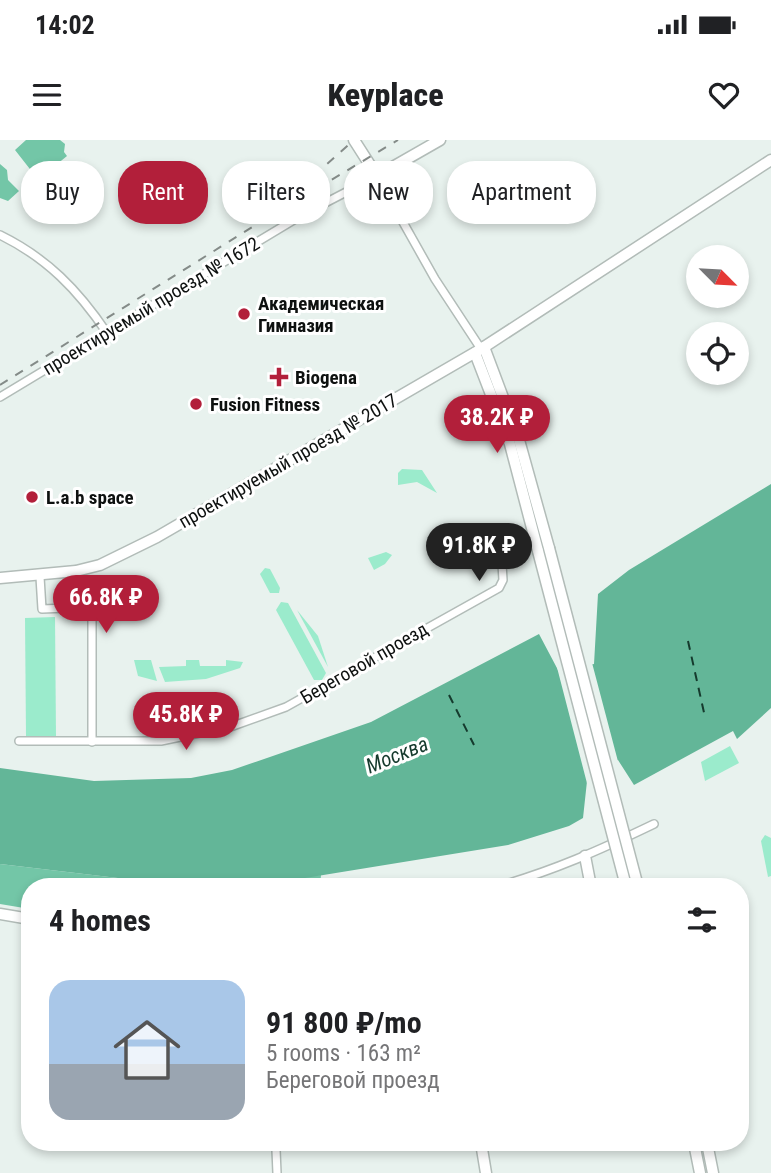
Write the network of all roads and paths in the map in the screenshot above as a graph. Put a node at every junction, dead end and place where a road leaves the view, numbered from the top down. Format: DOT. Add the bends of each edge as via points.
graph roads {
  1 [pos="354,140"];
  2 [pos="440,140"];
  3 [pos="771,160"];
  4 [pos="367,161"];
  5 [pos="403,161"];
  6 [pos="344,191"];
  7 [pos="405,224"];
  8 [pos="0,235"];
  9 [pos="107,333"];
  10 [pos="480,350"];
  11 [pos="0,397"];
  12 [pos="511,556"];
  13 [pos="40,576"];
  14 [pos="0,578"];
  15 [pos="19,741"];
  16 [pos="92,741"];
  17 [pos="654,824"];
  18 [pos="585,856"];
  19 [pos="529,878"];
  20 [pos="589,878"];
  21 [pos="630,878"];
  22 [pos="0,914"];
  23 [pos="21,918"];
  24 [pos="276,1151"];
  25 [pos="482,1151"];
  26 [pos="696,1151"];
  27 [pos="709,1151"];
  28 [pos="276,1173"];
  29 [pos="486,1173"];
  30 [pos="700,1173"];
  31 [pos="713,1173"];
  1 -- 4 [label="street"];
  2 -- 5 [label="street"];
  3 -- 10 [label="street, проектируемый проезд № 2017"];
  6 -- 9 [label="street, проектируемый проезд № 1672"];
  7 -- 10 [label="street"];
  8 -- 9 [label="street" via="28,249 63,276"];
  9 -- 11 [label="street, проектируемый проезд № 1672"];
  10 -- 13 [label="street, проектируемый проезд № 2017" via="127,553 76,571"];
  10 -- 21 [label="street, bridge" via="519,440"];
  12 -- 16 [label="street, Береговой проезд" via="502,564 499,588 286,707 181,738"];
  13 -- 14 [label="street, проектируемый проезд № 2017"];
  13 -- 16 [label="street" via="42,609 92,607"];
  15 -- 16 [label="street, Береговой проезд"];
  17 -- 18 [label="street"];
  18 -- 19 [label="street"];
  18 -- 20 [label="street"];
  22 -- 23 [label="street"];
  24 -- 28 [label="street"];
  25 -- 29 [label="street"];
  26 -- 30 [label="street"];
  27 -- 31 [label="street"];
}
